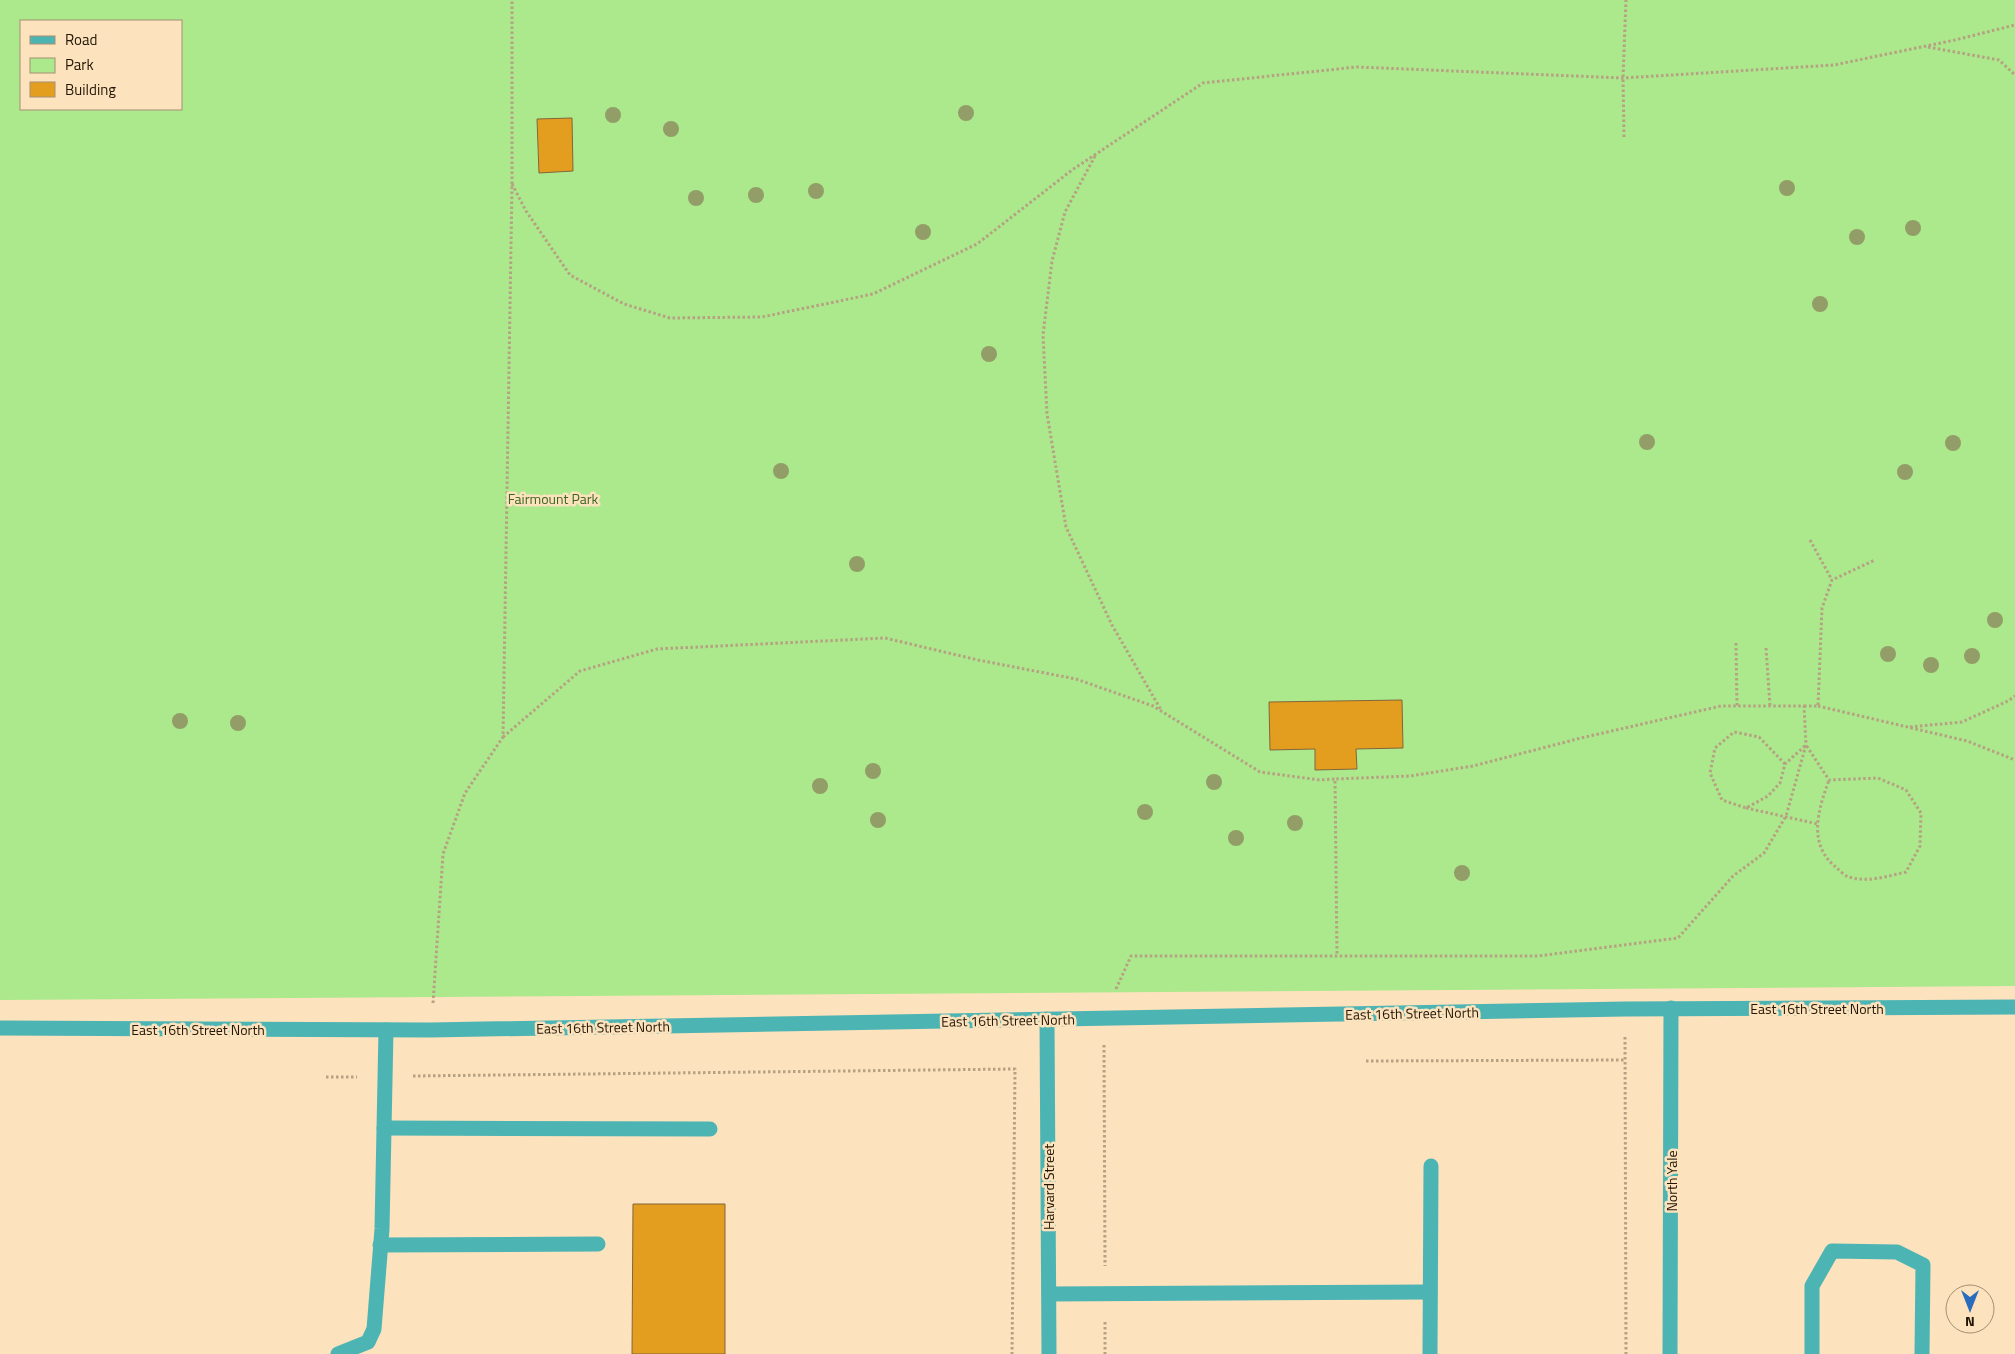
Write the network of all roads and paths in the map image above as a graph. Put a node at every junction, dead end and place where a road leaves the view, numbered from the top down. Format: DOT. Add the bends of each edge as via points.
graph roads {
  1 [pos="512,0"];
  2 [pos="1626,0"];
  3 [pos="2015,25"];
  4 [pos="1925,47"];
  5 [pos="2015,75"];
  6 [pos="1623,78"];
  7 [pos="1624,137"];
  8 [pos="1095,154"];
  9 [pos="512,184"];
  10 [pos="1810,540"];
  11 [pos="1875,560"];
  12 [pos="1832,580"];
  13 [pos="1736,643"];
  14 [pos="1766,648"];
  15 [pos="2015,696"];
  16 [pos="1737,706"];
  17 [pos="1770,706"];
  18 [pos="1804,706"];
  19 [pos="1818,706"];
  20 [pos="1162,713"];
  21 [pos="1907,727"];
  22 [pos="503,737"];
  23 [pos="1806,745"];
  24 [pos="2015,760"];
  25 [pos="1785,764"];
  26 [pos="1335,779"];
  27 [pos="1829,780"];
  28 [pos="1746,808"];
  29 [pos="1786,816"];
  30 [pos="1818,824"];
  31 [pos="1337,955"];
  32 [pos="2015,1007"];
  33 [pos="1671,1008"];
  34 [pos="1626,1009"];
  35 [pos="1047,1019"];
  36 [pos="1102,1019"];
  37 [pos="0,1028"];
  38 [pos="386,1030"];
  39 [pos="431,1030"];
  40 [pos="1625,1060"];
  41 [pos="1366,1061"];
  42 [pos="385,1076"];
  43 [pos="326,1077"];
  44 [pos="384,1128"];
  45 [pos="710,1128"];
  46 [pos="1431,1166"];
  47 [pos="598,1244"];
  48 [pos="380,1245"];
  49 [pos="1430,1292"];
  50 [pos="1049,1294"];
  51 [pos="1105,1295"];
  52 [pos="338,1354"];
  53 [pos="1012,1354"];
  54 [pos="1049,1354"];
  55 [pos="1106,1354"];
  56 [pos="1430,1354"];
  57 [pos="1626,1354"];
  58 [pos="1670,1354"];
  59 [pos="1812,1354"];
  60 [pos="1922,1354"];
  1 -- 9 [label="path"];
  2 -- 6 [label="path"];
  3 -- 4 [label="path"];
  4 -- 5 [label="path" via="1999,60"];
  4 -- 6 [label="path" via="1834,65"];
  6 -- 7 [label="path"];
  6 -- 8 [label="path" via="1357,67 1203,83"];
  8 -- 9 [label="path" via="977,244 873,294 762,317 670,318 624,304 570,275 526,211"];
  8 -- 20 [label="path" via="1065,212 1052,261 1043,334 1048,414 1066,527 1112,625"];
  9 -- 22 [label="path"];
  10 -- 12 [label="path"];
  11 -- 12 [label="path"];
  12 -- 19 [label="path" via="1822,608"];
  13 -- 16 [label="path"];
  14 -- 17 [label="path"];
  15 -- 21 [label="path" via="1962,722"];
  16 -- 17 [label="path"];
  16 -- 26 [label="path" via="1712,708 1464,767 1410,776"];
  17 -- 18 [label="path"];
  18 -- 19 [label="path"];
  18 -- 23 [label="path"];
  19 -- 21 [label="path"];
  20 -- 22 [label="path" via="1153,706 1076,680 885,638 657,649 580,671"];
  20 -- 26 [label="path" via="1260,772"];
  21 -- 24 [label="path" via="1967,741"];
  22 -- 39 [label="path" via="465,793 443,854"];
  23 -- 25 [label="path"];
  23 -- 27 [label="path"];
  23 -- 29 [label="path"];
  25 -- 28 [label="path" via="1780,783 1768,796"];
  25 -- 28 [label="path" via="1759,737 1734,732 1716,748 1710,773 1722,800"];
  26 -- 31 [label="path"];
  27 -- 30 [label="path" via="1818,809"];
  27 -- 30 [label="path" via="1878,778 1906,790 1921,813 1920,846 1906,872 1878,879 1848,877 1829,862 1818,840"];
  28 -- 29 [label="path"];
  29 -- 30 [label="path"];
  29 -- 31 [label="path" via="1764,853 1733,876 1678,938 1538,956"];
  31 -- 36 [label="path" via="1131,956"];
  32 -- 33 [label="street, East 16th Street North"];
  33 -- 34 [label="street, East 16th Street North"];
  33 -- 58 [label="street, North Yale"];
  34 -- 36 [label="street, East 16th Street North"];
  34 -- 40 [label="path"];
  35 -- 36 [label="street, East 16th Street North"];
  35 -- 39 [label="street, East 16th Street North"];
  35 -- 50 [label="street, Harvard Street"];
  36 -- 51 [label="path" via="1105,1062"];
  37 -- 38 [label="street, East 16th Street North"];
  38 -- 39 [label="street, East 16th Street North"];
  38 -- 42 [label="street"];
  40 -- 41 [label="path"];
  40 -- 57 [label="path"];
  42 -- 43 [label="path"];
  42 -- 44 [label="street"];
  42 -- 53 [label="path" via="1015,1069"];
  44 -- 45 [label="street"];
  44 -- 48 [label="street"];
  46 -- 49 [label="street"];
  47 -- 48 [label="street"];
  48 -- 52 [label="street" via="374,1329 368,1342"];
  49 -- 51 [label="street"];
  49 -- 56 [label="street"];
  50 -- 51 [label="street"];
  50 -- 54 [label="street, Harvard Street"];
  51 -- 55 [label="path"];
  59 -- 60 [label="street" via="1812,1286 1832,1250 1897,1252 1923,1265"];
}
